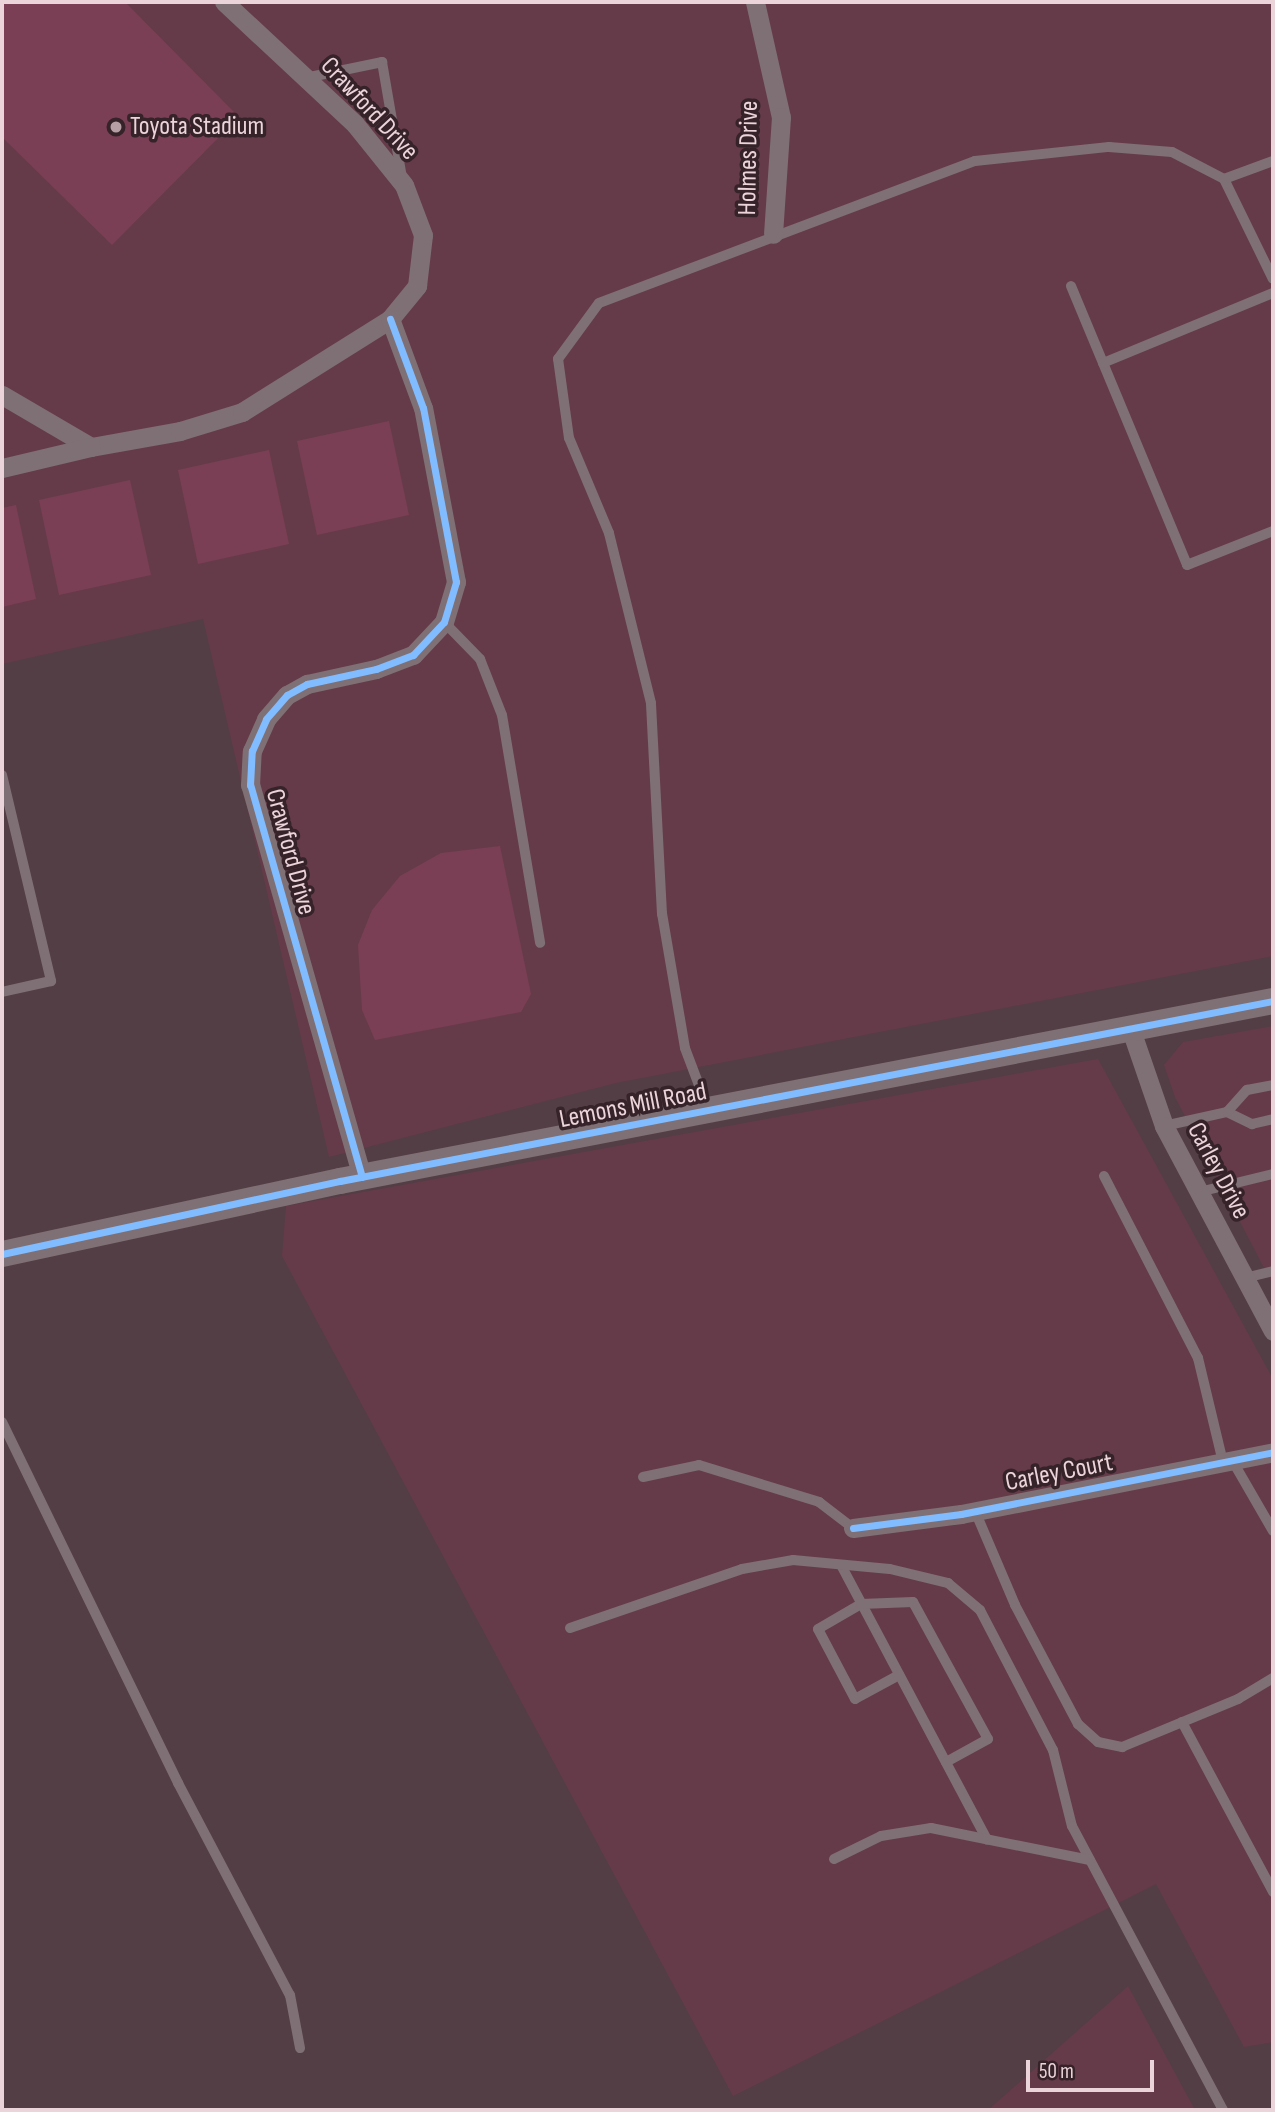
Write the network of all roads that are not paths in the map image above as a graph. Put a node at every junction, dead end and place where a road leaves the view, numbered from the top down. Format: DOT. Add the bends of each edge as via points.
graph roads {
  1 [pos="224,2"];
  2 [pos="755,2"];
  3 [pos="305,78"];
  4 [pos="1273,161"];
  5 [pos="1224,179"];
  6 [pos="404,185"];
  7 [pos="773,234"];
  8 [pos="1273,279"];
  9 [pos="1071,285"];
  10 [pos="1273,293"];
  11 [pos="390,319"];
  12 [pos="1103,363"];
  13 [pos="2,395"];
  14 [pos="91,447"];
  15 [pos="2,468"];
  16 [pos="1273,531"];
  17 [pos="444,622"];
  18 [pos="2,775"];
  19 [pos="540,943"];
  20 [pos="2,992"];
  21 [pos="1273,1001"];
  22 [pos="1131,1030"];
  23 [pos="1273,1085"];
  24 [pos="1227,1112"];
  25 [pos="710,1113"];
  26 [pos="1273,1119"];
  27 [pos="1164,1126"];
  28 [pos="1273,1174"];
  29 [pos="1104,1176"];
  30 [pos="362,1177"];
  31 [pos="1199,1192"];
  32 [pos="2,1254"];
  33 [pos="1273,1271"];
  34 [pos="1245,1278"];
  35 [pos="1273,1331"];
  36 [pos="2,1422"];
  37 [pos="1273,1452"];
  38 [pos="1228,1461"];
  39 [pos="643,1477"];
  40 [pos="975,1511"];
  41 [pos="853,1528"];
  42 [pos="1273,1531"];
  43 [pos="841,1565"];
  44 [pos="861,1604"];
  45 [pos="570,1628"];
  46 [pos="899,1675"];
  47 [pos="1273,1678"];
  48 [pos="1182,1722"];
  49 [pos="946,1762"];
  50 [pos="987,1840"];
  51 [pos="834,1860"];
  52 [pos="1090,1860"];
  53 [pos="1273,1892"];
  54 [pos="300,2048"];
  55 [pos="1223,2110"];
  1 -- 3 [label="street, Crawford Drive"];
  2 -- 7 [label="street, Holmes Drive" via="781,117"];
  3 -- 6 [label="street, Crawford Drive" via="355,124"];
  3 -- 6 [label="lane" via="382,62"];
  4 -- 5 [label="lane"];
  5 -- 7 [label="lane" via="1172,152 1109,147 975,161"];
  5 -- 8 [label="lane"];
  6 -- 11 [label="street, Crawford Drive" via="424,235 417,286"];
  7 -- 25 [label="lane" via="599,303 558,359 569,438 608,533 650,703 662,914 685,1048"];
  9 -- 12 [label="lane"];
  10 -- 12 [label="lane"];
  11 -- 14 [label="street" via="242,412 180,431"];
  11 -- 17 [label="street, Crawford Drive" via="423,408 449,525 456,582"];
  12 -- 16 [label="lane" via="1187,565"];
  13 -- 14 [label="street"];
  14 -- 15 [label="street"];
  17 -- 19 [label="lane" via="480,659 502,715"];
  17 -- 30 [label="street, Crawford Drive" via="413,655 376,669 307,684 287,695 266,719 251,751 250,785 261,835"];
  18 -- 20 [label="lane" via="51,981"];
  21 -- 22 [label="street, Lemons Mill Road"];
  22 -- 25 [label="street, Lemons Mill Road"];
  22 -- 27 [label="street, Carley Drive"];
  23 -- 24 [label="lane" via="1247,1090"];
  24 -- 26 [label="lane" via="1252,1124"];
  24 -- 27 [label="lane"];
  25 -- 30 [label="street, Lemons Mill Road"];
  27 -- 31 [label="street, Carley Drive"];
  28 -- 31 [label="lane"];
  29 -- 38 [label="lane" via="1198,1358"];
  30 -- 32 [label="street, Lemons Mill Road"];
  31 -- 34 [label="street, Carley Drive"];
  33 -- 34 [label="lane"];
  34 -- 35 [label="street, Carley Drive"];
  36 -- 54 [label="lane" via="178,1783 290,1995"];
  37 -- 38 [label="street, Carley Court"];
  38 -- 40 [label="street, Carley Court"];
  38 -- 42 [label="lane"];
  39 -- 41 [label="lane" via="699,1465 819,1502"];
  40 -- 41 [label="street, Carley Court"];
  40 -- 48 [label="lane" via="1015,1605 1078,1724 1098,1742 1122,1747"];
  43 -- 44 [label="lane"];
  43 -- 45 [label="lane" via="793,1560 742,1569"];
  43 -- 52 [label="lane" via="890,1569 948,1583 981,1610 1052,1749 1072,1826"];
  44 -- 46 [label="lane"];
  44 -- 46 [label="lane" via="818,1629 855,1699"];
  44 -- 49 [label="lane" via="914,1602 988,1739"];
  46 -- 49 [label="lane"];
  47 -- 48 [label="lane"];
  48 -- 53 [label="lane"];
  49 -- 50 [label="lane"];
  50 -- 51 [label="lane" via="931,1828 881,1836"];
  50 -- 52 [label="lane"];
  52 -- 55 [label="lane"];
}
